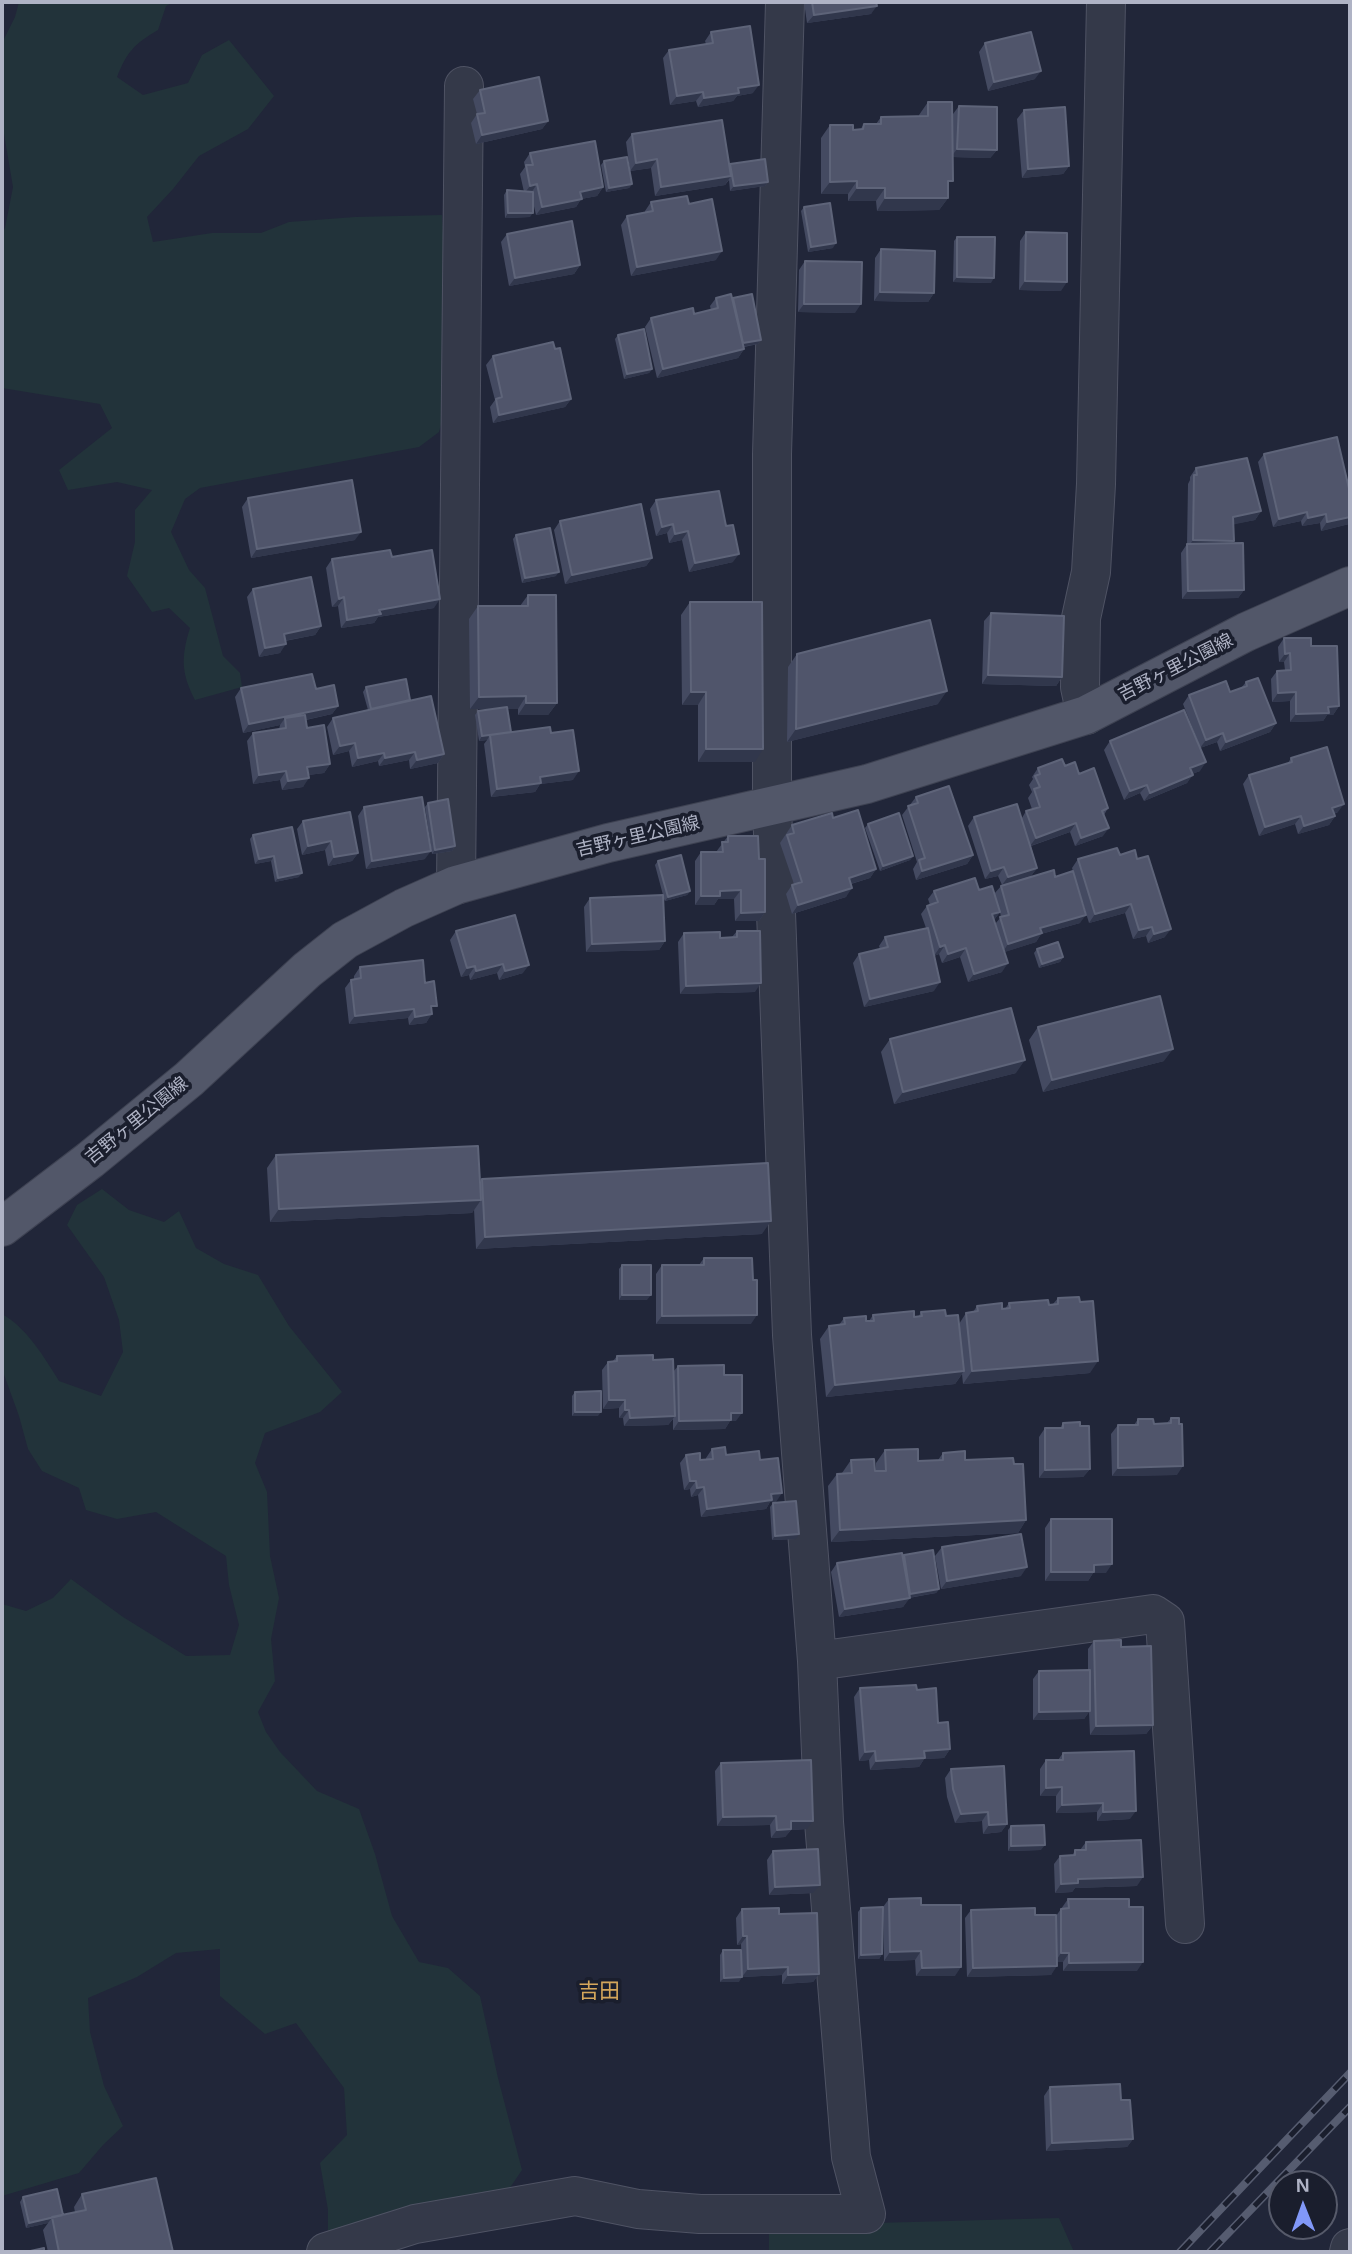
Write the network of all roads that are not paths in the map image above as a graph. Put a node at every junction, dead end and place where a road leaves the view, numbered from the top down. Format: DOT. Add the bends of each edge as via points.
graph roads {
  1 [pos="785,2"];
  2 [pos="1106,2"];
  3 [pos="464,86"];
  4 [pos="1350,586"];
  5 [pos="1086,715"];
  6 [pos="772,807"];
  7 [pos="456,885"];
  8 [pos="2,1227"];
  9 [pos="817,1661"];
  10 [pos="1185,1924"];
  11 [pos="326,2252"];
  1 -- 6 [label="street" via="772,454"];
  2 -- 5 [label="street" via="1096,484 1091,572 1081,618 1080,687"];
  3 -- 7 [label="street"];
  4 -- 5 [label="main road, 吉野ヶ里公園線" via="1246,632"];
  5 -- 6 [label="main road, 吉野ヶ里公園線" via="867,785"];
  6 -- 7 [label="main road, 吉野ヶ里公園線" via="608,842"];
  6 -- 9 [label="street" via="792,1335"];
  7 -- 8 [label="main road, 吉野ヶ里公園線" via="345,940 179,1087"];
  9 -- 10 [label="street" via="1153,1614 1165,1622"];
  9 -- 11 [label="street" via="835,1988 851,2157 866,2214 701,2214 638,2209 575,2196 415,2224"];
}
